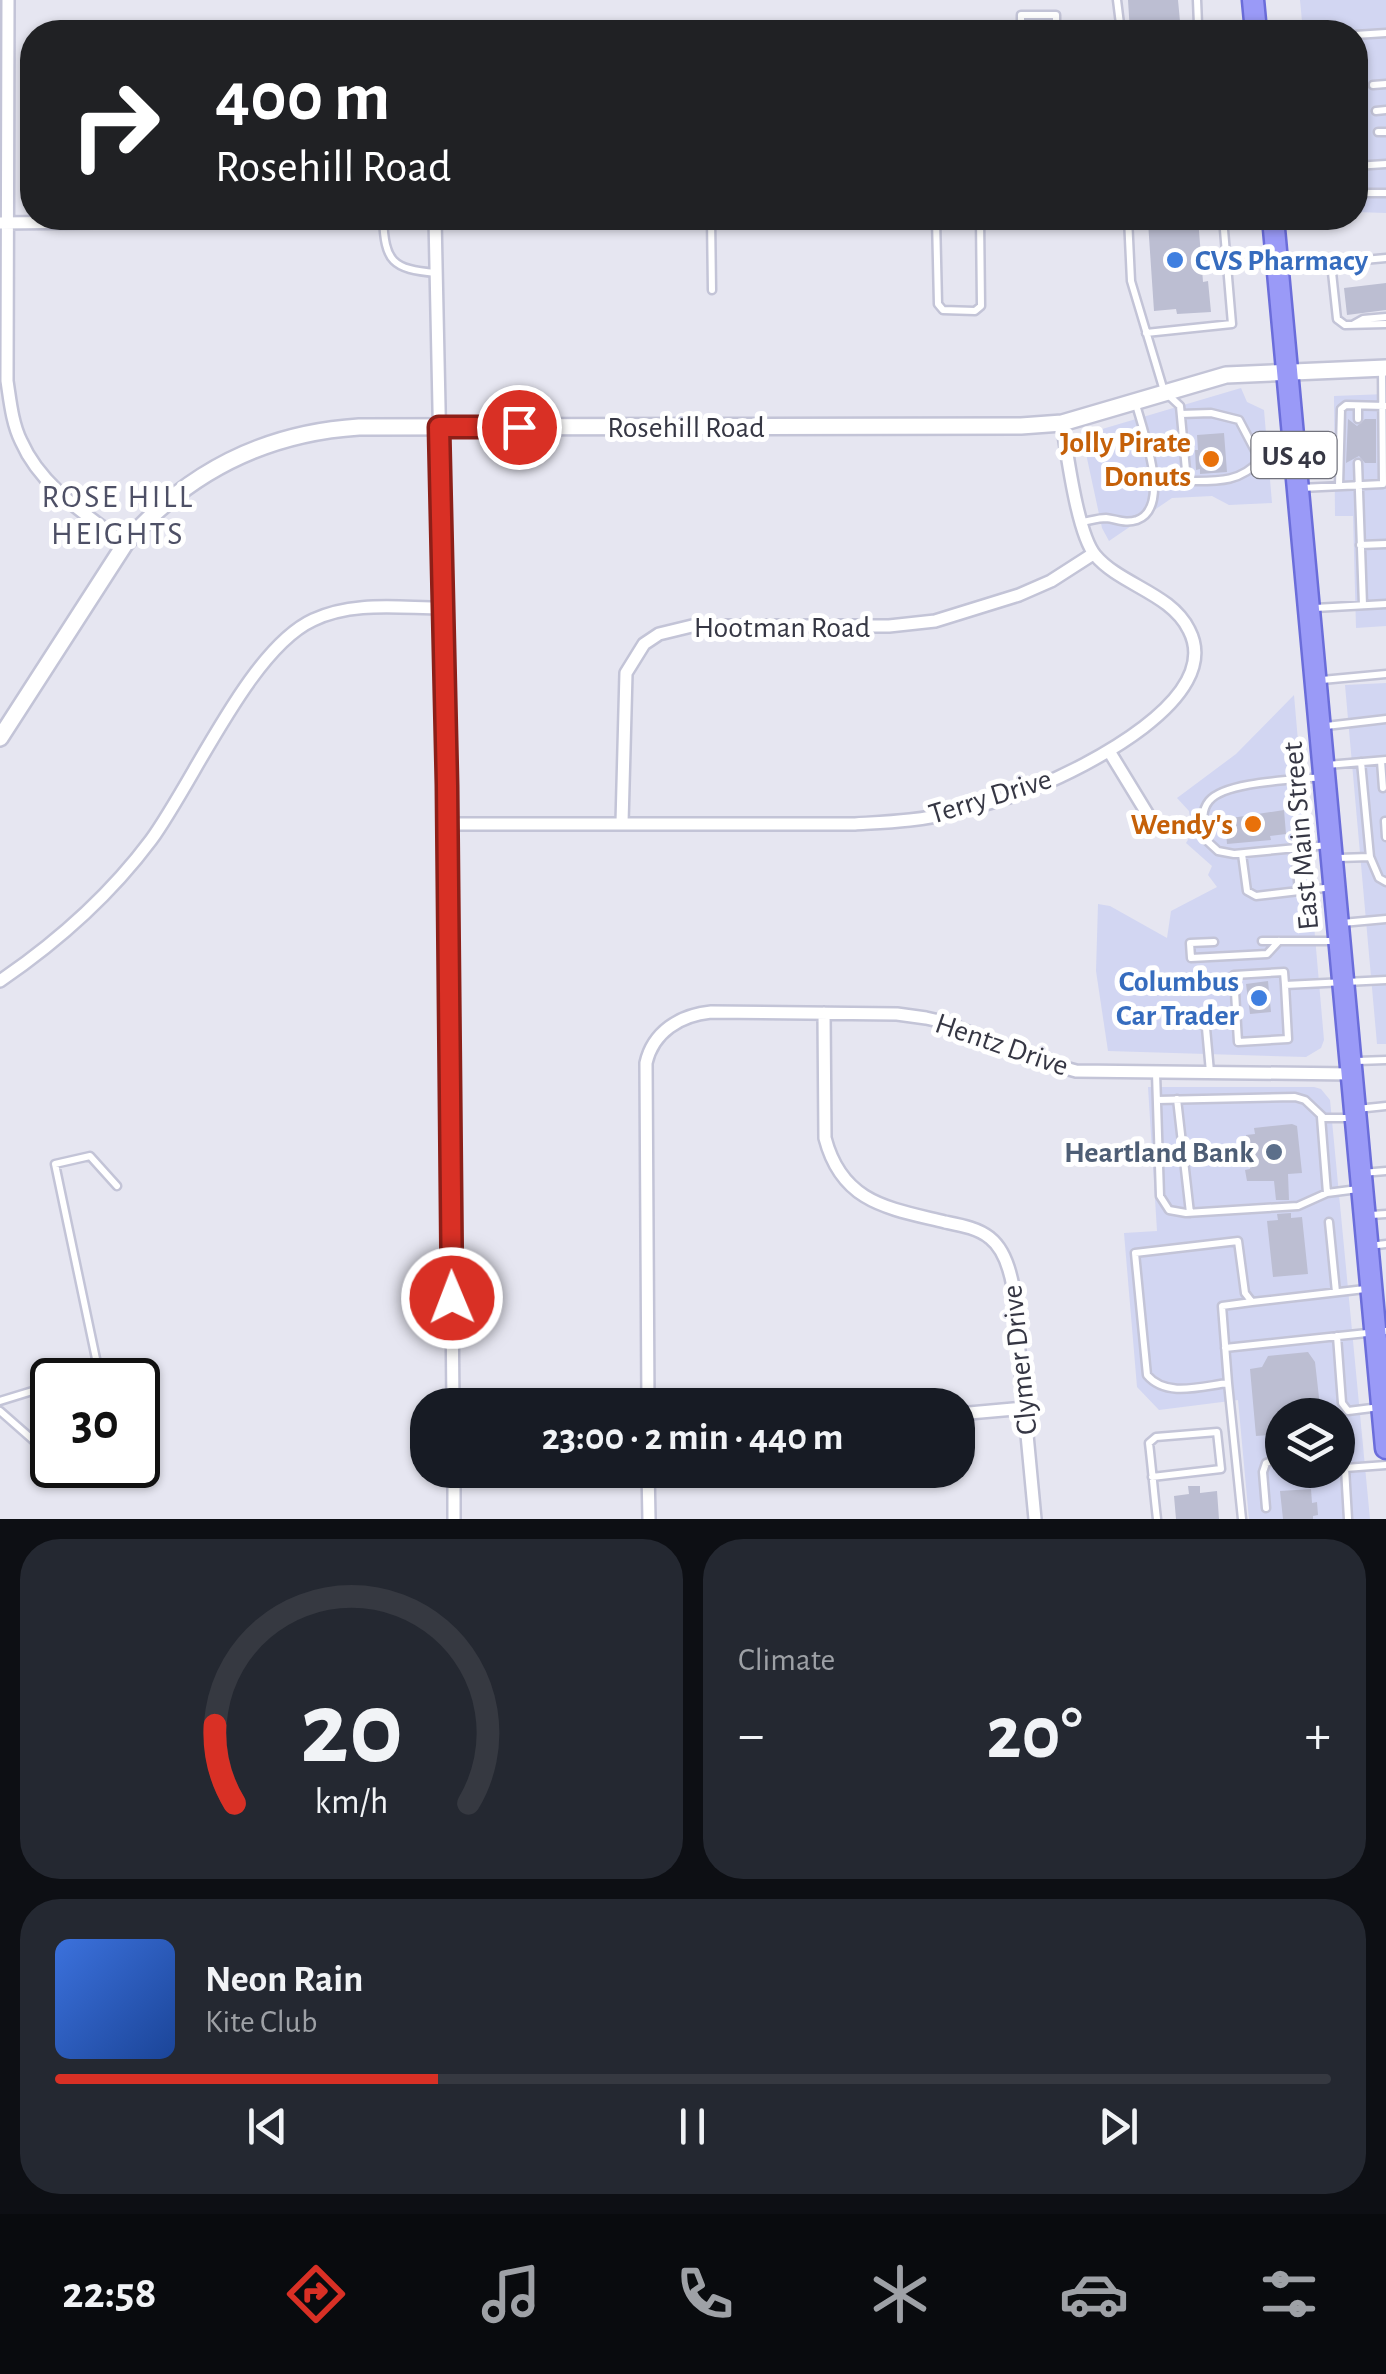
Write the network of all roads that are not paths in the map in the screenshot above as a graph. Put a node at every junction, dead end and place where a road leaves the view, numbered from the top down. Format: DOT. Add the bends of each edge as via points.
graph roads {
  1 [pos="8,0"];
  2 [pos="1021,20"];
  3 [pos="1056,20"];
  4 [pos="1386,84"];
  5 [pos="1373,85"];
  6 [pos="1386,110"];
  7 [pos="1376,111"];
  8 [pos="3,222"];
  9 [pos="383,230"];
  10 [pos="436,230"];
  11 [pos="712,230"];
  12 [pos="936,230"];
  13 [pos="980,230"];
  14 [pos="1129,230"];
  15 [pos="1223,230"];
  16 [pos="1274,230"];
  17 [pos="1386,258"];
  18 [pos="436,273"];
  19 [pos="712,290"];
  20 [pos="1386,320"];
  21 [pos="1146,333"];
  22 [pos="1384,368"];
  23 [pos="1287,370"];
  24 [pos="1164,391"];
  25 [pos="1135,400"];
  26 [pos="1358,406"];
  27 [pos="1384,406"];
  28 [pos="1181,414"];
  29 [pos="1358,419"];
  30 [pos="1062,422"];
  31 [pos="439,427"];
  32 [pos="1295,459"];
  33 [pos="1260,460"];
  34 [pos="1358,463"];
  35 [pos="1338,486"];
  36 [pos="1358,486"];
  37 [pos="1298,488"];
  38 [pos="1082,522"];
  39 [pos="125,544"];
  40 [pos="1386,544"];
  41 [pos="1360,545"];
  42 [pos="1093,554"];
  43 [pos="1386,604"];
  44 [pos="1363,605"];
  45 [pos="442,608"];
  46 [pos="1309,609"];
  47 [pos="1386,674"];
  48 [pos="1316,680"];
  49 [pos="1386,720"];
  50 [pos="1320,727"];
  51 [pos="0,738"];
  52 [pos="1108,751"];
  53 [pos="1384,761"];
  54 [pos="1362,762"];
  55 [pos="1324,771"];
  56 [pos="1383,788"];
  57 [pos="1385,822"];
  58 [pos="448,824"];
  59 [pos="622,824"];
  60 [pos="1156,828"];
  61 [pos="1386,837"];
  62 [pos="1296,849"];
  63 [pos="1331,852"];
  64 [pos="1242,854"];
  65 [pos="1370,857"];
  66 [pos="1386,882"];
  67 [pos="1334,887"];
  68 [pos="1300,891"];
  69 [pos="1386,919"];
  70 [pos="1339,932"];
  71 [pos="1262,941"];
  72 [pos="1278,941"];
  73 [pos="1214,942"];
  74 [pos="0,980"];
  75 [pos="1386,980"];
  76 [pos="1343,982"];
  77 [pos="1284,985"];
  78 [pos="824,1013"];
  79 [pos="1206,1028"];
  80 [pos="1386,1060"];
  81 [pos="1351,1067"];
  82 [pos="1156,1072"];
  83 [pos="1210,1073"];
  84 [pos="1177,1100"];
  85 [pos="1156,1103"];
  86 [pos="1386,1106"];
  87 [pos="1355,1114"];
  88 [pos="1321,1116"];
  89 [pos="1386,1170"];
  90 [pos="1361,1181"];
  91 [pos="117,1186"];
  92 [pos="1327,1193"];
  93 [pos="1190,1213"];
  94 [pos="1375,1215"];
  95 [pos="1329,1222"];
  96 [pos="1377,1245"];
  97 [pos="1371,1288"];
  98 [pos="1336,1292"];
  99 [pos="1252,1302"];
  100 [pos="1381,1332"];
  101 [pos="1337,1336"];
  102 [pos="1225,1348"];
  103 [pos="96,1358"];
  104 [pos="1383,1377"];
  105 [pos="1228,1384"];
  106 [pos="453,1388"];
  107 [pos="648,1388"];
  108 [pos="30,1392"];
  109 [pos="0,1401"];
  110 [pos="1382,1407"];
  111 [pos="1025,1408"];
  112 [pos="0,1411"];
  113 [pos="975,1412"];
  114 [pos="30,1437"];
  115 [pos="1386,1448"];
  116 [pos="1386,1465"];
  117 [pos="1355,1466"];
  118 [pos="1265,1467"];
  119 [pos="1152,1477"];
  120 [pos="454,1488"];
  121 [pos="648,1488"];
  122 [pos="1344,1488"];
  123 [pos="1266,1508"];
  124 [pos="454,1519"];
  125 [pos="649,1519"];
  126 [pos="1035,1519"];
  127 [pos="1157,1519"];
  128 [pos="1242,1519"];
  129 [pos="1348,1519"];
  1 -- 8 [label="street"];
  2 -- 3 [label="lane" via="1056,14"];
  4 -- 5 [label="lane"];
  6 -- 7 [label="lane"];
  8 -- 39 [label="street" via="7,381 20,441 56,491"];
  9 -- 18 [label="lane" via="394,262"];
  10 -- 18 [label="street"];
  11 -- 19 [label="lane"];
  12 -- 13 [label="lane" via="938,304 975,311"];
  14 -- 21 [label="lane" via="1131,281"];
  15 -- 21 [label="lane" via="1232,324"];
  16 -- 23 [label="main road, East Main Street / US 40"];
  17 -- 20 [label="lane" via="1332,263 1338,319 1345,325"];
  18 -- 31 [label="street"];
  21 -- 24 [label="lane"];
  22 -- 23 [label="street, Rosehill Road"];
  22 -- 27 [label="lane"];
  23 -- 24 [label="street, Rosehill Road" via="1226,375"];
  23 -- 32 [label="main road, East Main Street / US 40"];
  24 -- 25 [label="street, Rosehill Road"];
  24 -- 28 [label="lane"];
  25 -- 30 [label="street, Rosehill Road"];
  25 -- 38 [label="lane" via="1156,496 1134,521"];
  26 -- 27 [label="lane"];
  26 -- 29 [label="lane"];
  26 -- 35 [label="lane" via="1346,405 1339,415"];
  27 -- 36 [label="lane" via="1383,484"];
  28 -- 33 [label="lane" via="1239,420"];
  28 -- 33 [label="lane" via="1187,482 1226,480"];
  30 -- 31 [label="street, Rosehill Road"];
  30 -- 38 [label="street"];
  31 -- 39 [label="street, Rosehill Road" via="335,428 262,446 187,486"];
  31 -- 45 [label="street"];
  32 -- 33 [label="lane"];
  32 -- 37 [label="main road, East Main Street / US 40"];
  34 -- 36 [label="lane"];
  35 -- 36 [label="lane"];
  35 -- 37 [label="lane"];
  36 -- 41 [label="lane"];
  37 -- 46 [label="main road, East Main Street / US 40"];
  38 -- 42 [label="street"];
  39 -- 51 [label="street, Rosehill Road"];
  40 -- 41 [label="lane"];
  41 -- 44 [label="lane"];
  42 -- 52 [label="street, Terry Drive" via="1177,615 1190,630 1195,652 1172,704"];
  42 -- 59 [label="street, Hootman Road" via="1019,595 935,621 692,626 659,634 626,673"];
  43 -- 44 [label="lane"];
  44 -- 46 [label="lane"];
  45 -- 58 [label="street"];
  45 -- 74 [label="street" via="345,610 292,632 256,672 128,868 88,912"];
  46 -- 48 [label="main road, East Main Street / US 40"];
  47 -- 48 [label="lane"];
  48 -- 50 [label="main road, East Main Street / US 40"];
  49 -- 50 [label="lane"];
  50 -- 55 [label="main road, East Main Street / US 40"];
  52 -- 59 [label="street, Terry Drive" via="1033,789 904,821"];
  52 -- 60 [label="street"];
  53 -- 54 [label="lane"];
  53 -- 56 [label="lane"];
  54 -- 55 [label="lane"];
  54 -- 65 [label="lane"];
  55 -- 63 [label="main road, East Main Street / US 40"];
  55 -- 64 [label="lane" via="1224,790 1210,800 1203,812 1205,840 1218,851"];
  57 -- 61 [label="lane"];
  58 -- 59 [label="street, Terry Drive"];
  58 -- 106 [label="street"];
  62 -- 63 [label="lane"];
  62 -- 64 [label="lane"];
  62 -- 68 [label="lane"];
  63 -- 65 [label="lane"];
  63 -- 67 [label="main road, East Main Street / US 40"];
  64 -- 68 [label="lane" via="1248,891"];
  65 -- 66 [label="lane"];
  67 -- 68 [label="lane"];
  67 -- 70 [label="main road, East Main Street / US 40"];
  69 -- 70 [label="lane"];
  70 -- 72 [label="lane"];
  70 -- 76 [label="main road, East Main Street / US 40"];
  71 -- 72 [label="lane"];
  72 -- 73 [label="lane" via="1267,954 1191,958 1190,943"];
  75 -- 76 [label="lane"];
  76 -- 77 [label="lane"];
  76 -- 81 [label="main road, East Main Street / US 40"];
  77 -- 77 [label="lane" via="1288,1038 1238,1042 1234,975 1284,972"];
  78 -- 82 [label="street, Hentz Drive" via="948,1023 1076,1071"];
  78 -- 107 [label="street, Hentz Drive" via="698,1013 671,1024 648,1054"];
  78 -- 111 [label="street, Clymer Drive" via="823,1118 830,1157 870,1201 965,1226 999,1248 1013,1287"];
  79 -- 83 [label="lane"];
  80 -- 81 [label="lane"];
  81 -- 83 [label="street, Hentz Drive"];
  81 -- 87 [label="main road, East Main Street / US 40"];
  82 -- 83 [label="street, Hentz Drive"];
  82 -- 85 [label="lane"];
  84 -- 85 [label="lane"];
  84 -- 88 [label="lane" via="1295,1097"];
  84 -- 93 [label="lane"];
  85 -- 93 [label="lane" via="1160,1196 1169,1210"];
  86 -- 87 [label="lane"];
  87 -- 88 [label="lane"];
  87 -- 90 [label="main road, East Main Street / US 40"];
  88 -- 92 [label="lane"];
  89 -- 90 [label="lane"];
  90 -- 92 [label="lane"];
  90 -- 94 [label="main road, East Main Street / US 40"];
  91 -- 103 [label="lane" via="90,1156 54,1164"];
  92 -- 93 [label="lane" via="1298,1206"];
  94 -- 96 [label="main road, East Main Street / US 40"];
  95 -- 98 [label="lane"];
  96 -- 97 [label="main road, East Main Street / US 40"];
  97 -- 98 [label="lane"];
  97 -- 100 [label="main road, East Main Street / US 40"];
  98 -- 99 [label="lane"];
  99 -- 102 [label="lane" via="1222,1306"];
  99 -- 105 [label="lane" via="1244,1292 1238,1241 1135,1254 1147,1376 1168,1389"];
  100 -- 101 [label="lane"];
  100 -- 104 [label="main road, East Main Street / US 40"];
  101 -- 102 [label="lane"];
  101 -- 110 [label="lane" via="1342,1404 1348,1411"];
  102 -- 105 [label="lane"];
  104 -- 110 [label="main road, East Main Street / US 40"];
  105 -- 128 [label="lane"];
  108 -- 109 [label="lane"];
  110 -- 115 [label="main road, East Main Street / US 40"];
  111 -- 113 [label="street"];
  111 -- 126 [label="street, Clymer Drive"];
  112 -- 114 [label="lane"];
  116 -- 117 [label="lane"];
  118 -- 123 [label="lane"];
  119 -- 119 [label="lane" via="1149,1443 1156,1437 1216,1432 1221,1469"];
  119 -- 127 [label="lane"];
  120 -- 124 [label="street"];
  121 -- 125 [label="street"];
  122 -- 129 [label="lane"];
}
